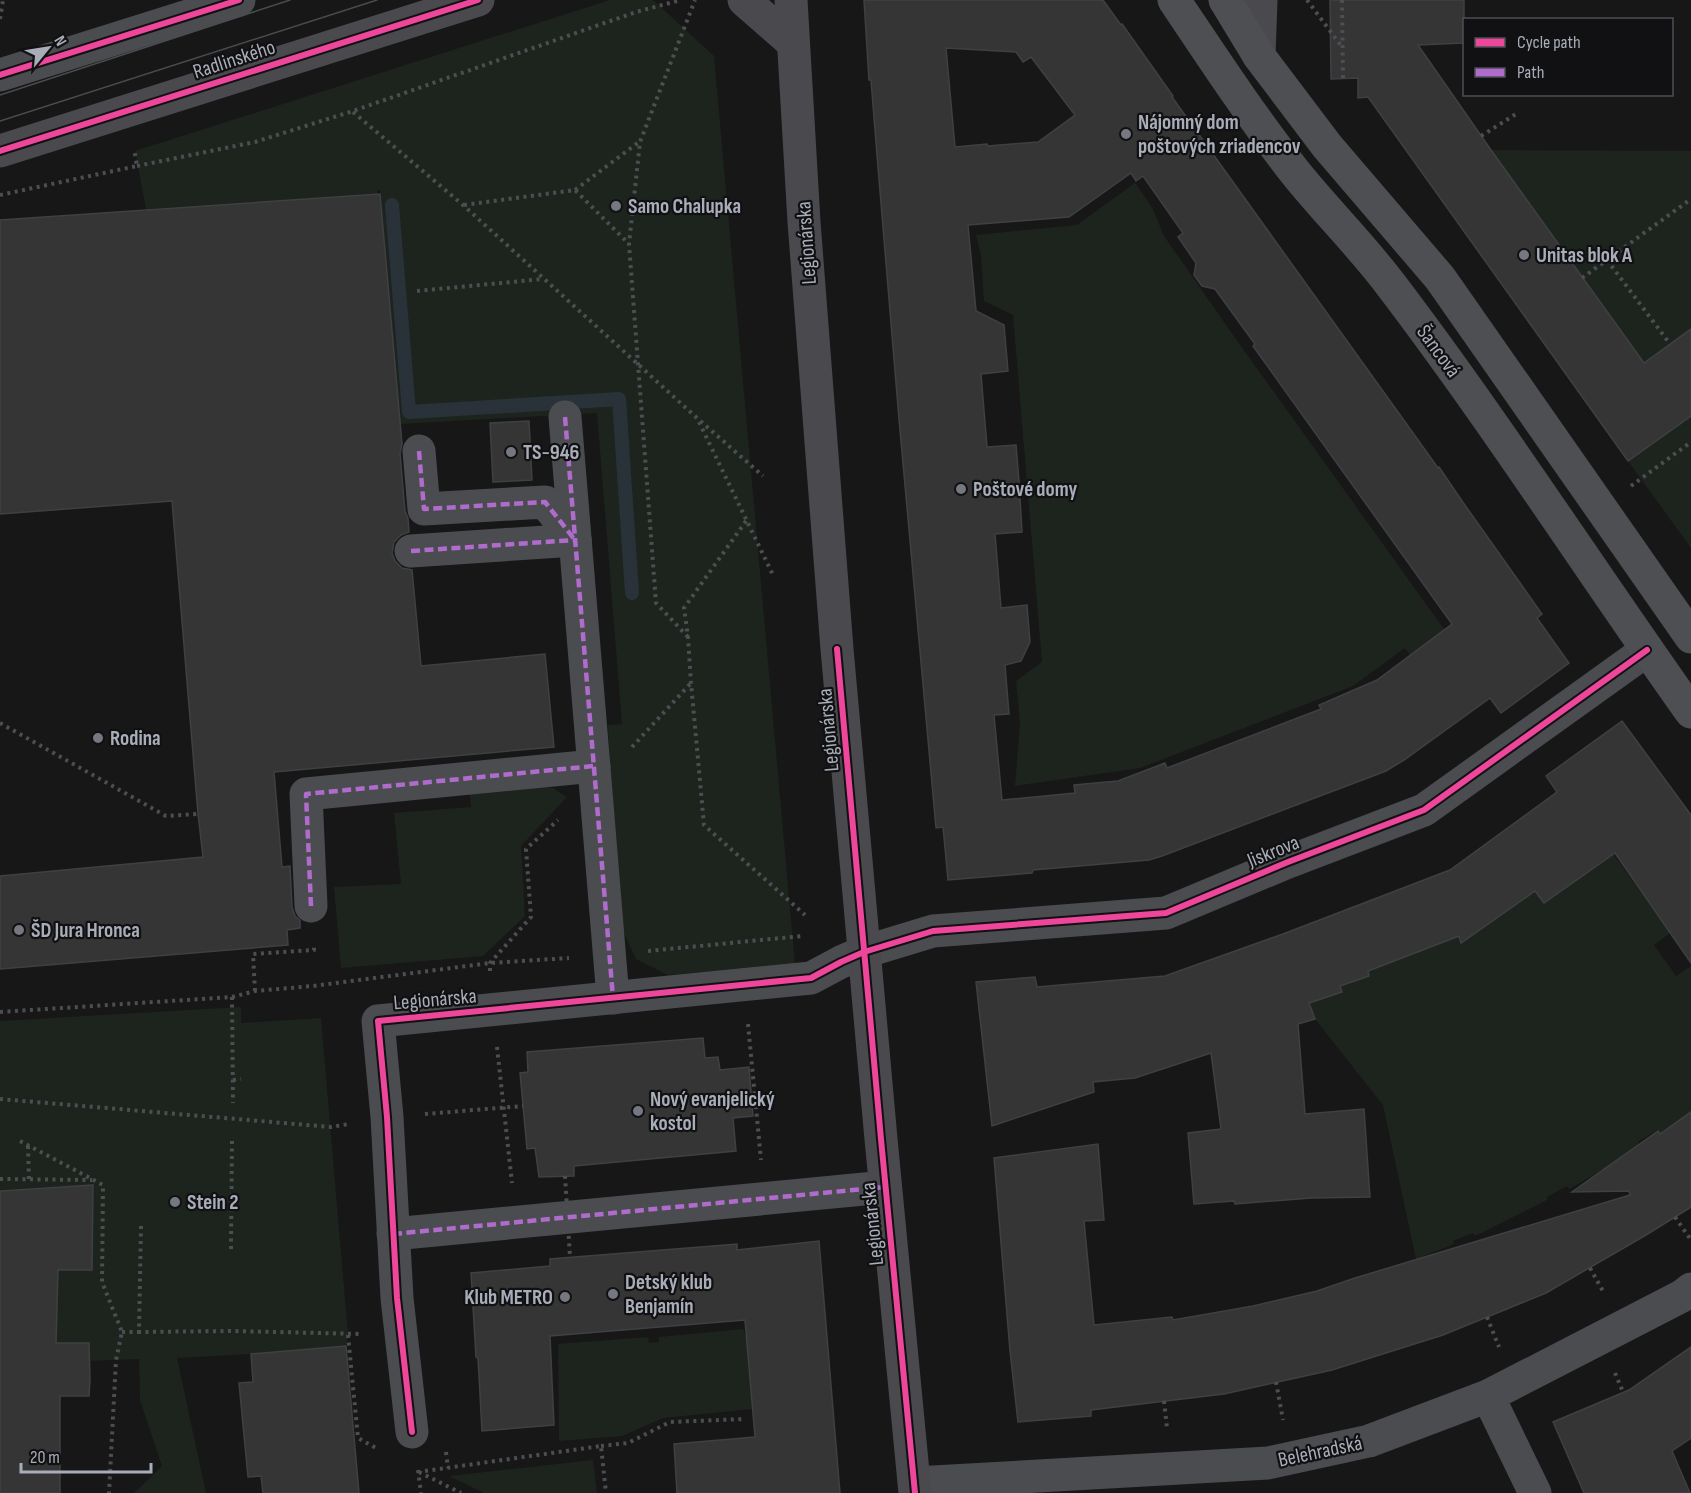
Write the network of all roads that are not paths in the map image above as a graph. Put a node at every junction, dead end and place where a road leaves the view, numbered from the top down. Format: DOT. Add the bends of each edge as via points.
graph roads {
  1 [pos="239,0"];
  2 [pos="478,0"];
  3 [pos="744,0"];
  4 [pos="790,0"];
  5 [pos="1174,0"];
  6 [pos="1225,0"];
  7 [pos="1261,0"];
  8 [pos="792,42"];
  9 [pos="1259,57"];
  10 [pos="0,75"];
  11 [pos="0,151"];
  12 [pos="565,417"];
  13 [pos="419,450"];
  14 [pos="575,540"];
  15 [pos="411,551"];
  16 [pos="1691,637"];
  17 [pos="1647,650"];
  18 [pos="1691,712"];
  19 [pos="594,776"];
  20 [pos="311,906"];
  21 [pos="864,952"];
  22 [pos="612,998"];
  23 [pos="885,1187"];
  24 [pos="393,1234"];
  25 [pos="1691,1289"];
  26 [pos="1488,1396"];
  27 [pos="412,1432"];
  28 [pos="915,1488"];
  29 [pos="1535,1493"];
  1 -- 10 [label="street"];
  2 -- 11 [label="main road, Radlinského"];
  3 -- 8 [label="main road"];
  4 -- 8 [label="main road, Legionárska"];
  5 -- 17 [label="main road, Šancová" via="1244,105 1295,172 1404,301"];
  6 -- 9 [label="main road, Šancová"];
  7 -- 9 [label="main road"];
  8 -- 21 [label="main road, Legionárska"];
  9 -- 16 [label="main road, Šancová" via="1327,146 1440,278"];
  12 -- 14 [label="street"];
  13 -- 14 [label="street" via="424,509 545,502"];
  14 -- 15 [label="street"];
  14 -- 19 [label="street"];
  17 -- 18 [label="main road, Šancová"];
  17 -- 21 [label="street, Jiskrova" via="1424,810 1166,913 933,931"];
  19 -- 20 [label="street" via="306,794"];
  19 -- 22 [label="street"];
  21 -- 22 [label="street, Legionárska" via="811,978"];
  21 -- 23 [label="main road, Legionárska"];
  22 -- 24 [label="street, Legionárska" via="378,1021"];
  23 -- 24 [label="street"];
  23 -- 28 [label="main road, Legionárska"];
  24 -- 27 [label="street, Legionárska"];
  25 -- 26 [label="street, Belehradská"];
  26 -- 28 [label="street, Belehradská" via="1369,1441 1268,1463"];
  26 -- 29 [label="street"];
}
